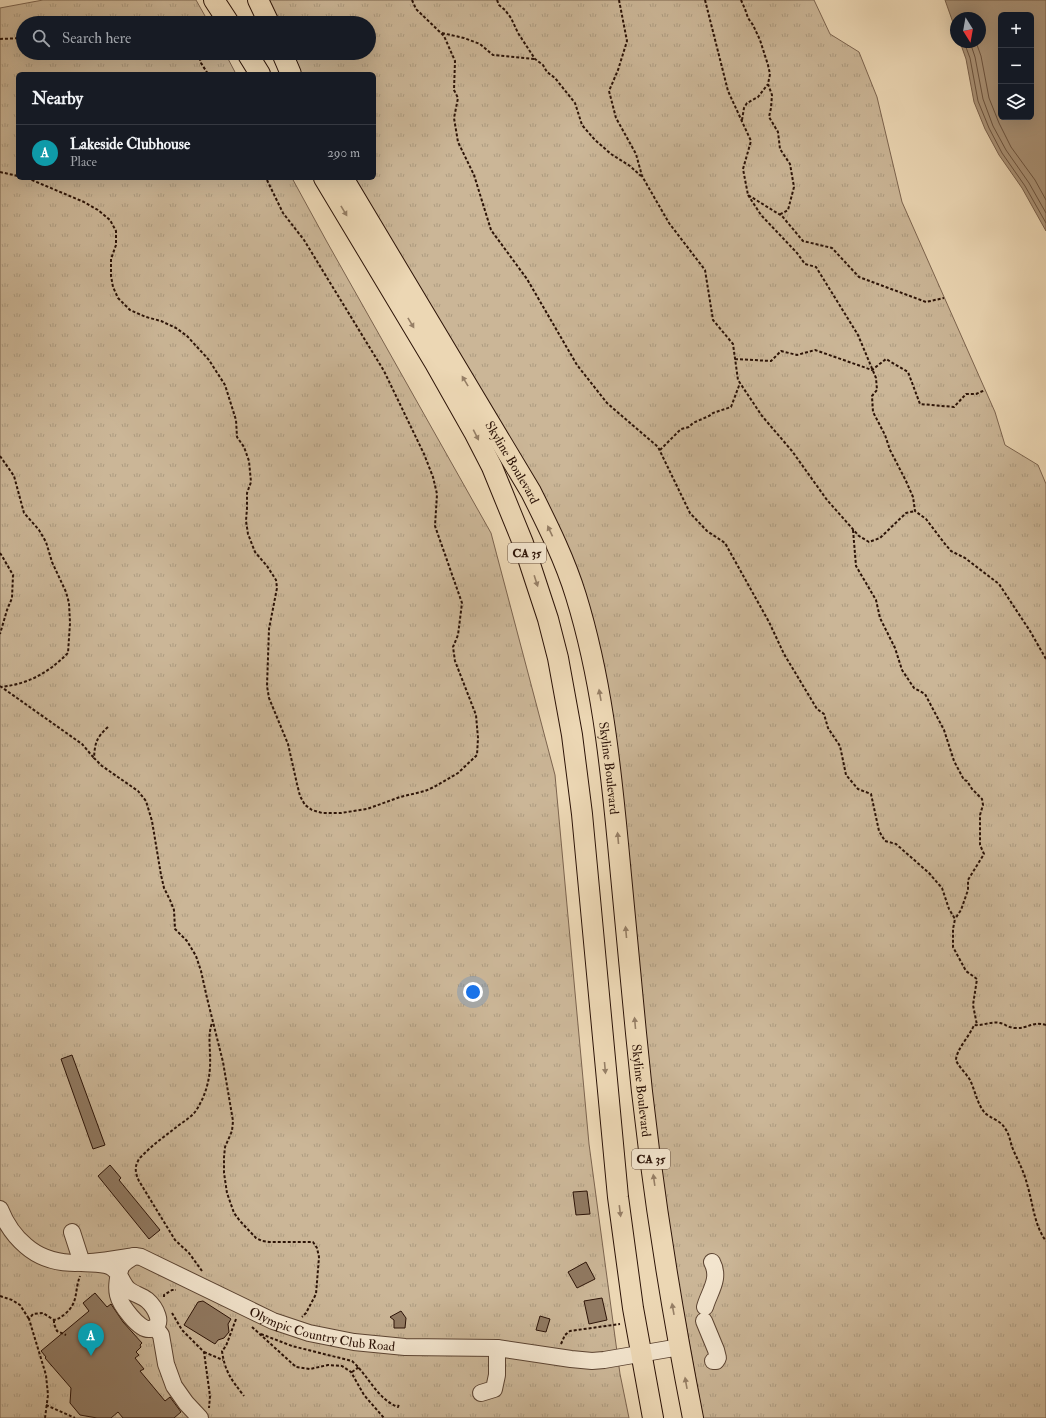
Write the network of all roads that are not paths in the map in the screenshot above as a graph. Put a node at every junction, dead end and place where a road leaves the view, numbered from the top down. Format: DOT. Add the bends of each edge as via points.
graph roads {
  1 [pos="214,0"];
  2 [pos="258,0"];
  3 [pos="224,16"];
  4 [pos="266,16"];
  5 [pos="251,60"];
  6 [pos="285,60"];
  7 [pos="259,72"];
  8 [pos="290,72"];
  9 [pos="325,180"];
  10 [pos="344,180"];
  11 [pos="0,1209"];
  12 [pos="72,1232"];
  13 [pos="130,1252"];
  14 [pos="712,1262"];
  15 [pos="82,1263"];
  16 [pos="119,1274"];
  17 [pos="154,1327"];
  18 [pos="680,1347"];
  19 [pos="497,1348"];
  20 [pos="641,1354"];
  21 [pos="713,1361"];
  22 [pos="481,1393"];
  23 [pos="204,1415"];
  24 [pos="653,1418"];
  25 [pos="693,1418"];
  1 -- 3 [label="main road"];
  2 -- 4 [label="main road"];
  5 -- 7 [label="main road"];
  6 -- 8 [label="main road"];
  9 -- 20 [label="main road, Skyline Boulevard / CA 35, one-way" via="474,432 523,543 548,619 572,735 582,814 616,1177"];
  18 -- 10 [label="main road, Skyline Boulevard / CA 35, one-way" via="659,1218 640,1075 606,735 595,671 578,602 555,540 531,492"];
  11 -- 15 [label="lane, Olympic Country Club Road" via="12,1232 36,1254 54,1262"];
  12 -- 15 [label="lane"];
  13 -- 15 [label="lane, Olympic Country Club Road"];
  13 -- 16 [label="lane"];
  13 -- 19 [label="lane, Olympic Country Club Road" via="261,1316 338,1340 405,1346"];
  14 -- 21 [label="lane" via="715,1281 704,1314 718,1358"];
  15 -- 16 [label="lane" via="111,1266"];
  16 -- 17 [label="lane" via="129,1290 145,1298 152,1306 158,1316"];
  16 -- 17 [label="lane" via="118,1293 124,1306 142,1327"];
  17 -- 23 [label="lane" via="161,1335 166,1364 174,1386 186,1403"];
  18 -- 20 [label="lane, Olympic Country Club Road"];
  25 -- 18 [label="main road, Skyline Boulevard / CA 35, one-way"];
  19 -- 20 [label="lane, Olympic Country Club Road" via="592,1361"];
  19 -- 22 [label="lane" via="497,1376 494,1389"];
  20 -- 24 [label="main road, Skyline Boulevard / CA 35"];
}
